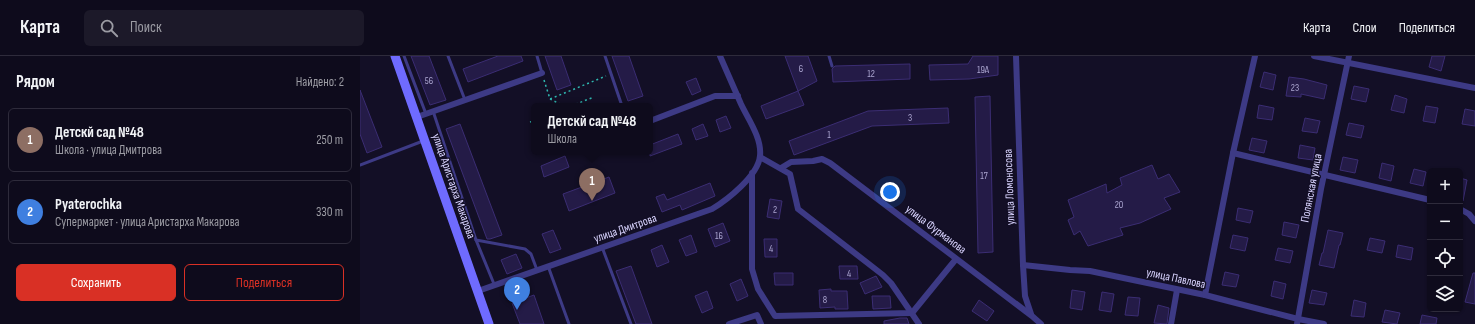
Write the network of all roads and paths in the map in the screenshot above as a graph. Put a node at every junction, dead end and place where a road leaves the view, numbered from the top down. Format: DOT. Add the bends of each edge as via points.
graph roads {
  1 [pos="395,56"];
  2 [pos="404,56"];
  3 [pos="448,56"];
  4 [pos="537,56"];
  5 [pos="605,56"];
  6 [pos="720,56"];
  7 [pos="829,56"];
  8 [pos="1016,56"];
  9 [pos="1255,56"];
  10 [pos="1314,56"];
  11 [pos="1348,59"];
  12 [pos="832,66"];
  13 [pos="542,72"];
  14 [pos="611,74"];
  15 [pos="1475,88"];
  16 [pos="738,96"];
  17 [pos="594,97"];
  18 [pos="550,99"];
  19 [pos="465,100"];
  20 [pos="558,103"];
  21 [pos="579,103"];
  22 [pos="621,103"];
  23 [pos="432,111"];
  24 [pos="421,116"];
  25 [pos="653,120"];
  26 [pos="425,140"];
  27 [pos="1233,153"];
  28 [pos="760,157"];
  29 [pos="360,165"];
  30 [pos="781,168"];
  31 [pos="752,172"];
  32 [pos="1324,174"];
  33 [pos="1427,199"];
  34 [pos="1463,211"];
  35 [pos="1475,221"];
  36 [pos="476,240"];
  37 [pos="602,247"];
  38 [pos="956,258"];
  39 [pos="1023,265"];
  40 [pos="548,266"];
  41 [pos="538,270"];
  42 [pos="494,284"];
  43 [pos="1177,290"];
  44 [pos="478,291"];
  45 [pos="1205,295"];
  46 [pos="912,313"];
  47 [pos="1032,316"];
  48 [pos="1297,322"];
  49 [pos="489,324"];
  50 [pos="569,324"];
  51 [pos="630,324"];
  52 [pos="729,324"];
  53 [pos="760,324"];
  54 [pos="919,324"];
  55 [pos="1040,324"];
  56 [pos="1171,324"];
  57 [pos="1324,324"];
  1 -- 24 [label="street, улица Аристарха Макарова"];
  2 -- 24 [label="lane"];
  3 -- 19 [label="lane"];
  4 -- 13 [label="lane"];
  5 -- 14 [label="lane"];
  6 -- 16 [label="street"];
  7 -- 12 [label="lane"];
  8 -- 39 [label="street, улица Ломоносова"];
  9 -- 27 [label="street"];
  10 -- 11 [label="street"];
  11 -- 15 [label="street"];
  11 -- 32 [label="street, Полянская улица"];
  13 -- 18 [label="path"];
  13 -- 19 [label="street"];
  14 -- 18 [label="path"];
  14 -- 22 [label="lane"];
  16 -- 25 [label="street" via="715,96"];
  16 -- 28 [label="street" via="755,133"];
  17 -- 21 [label="path"];
  18 -- 20 [label="path"];
  19 -- 23 [label="street"];
  23 -- 24 [label="street"];
  23 -- 36 [label="lane"];
  24 -- 26 [label="street, улица Аристарха Макарова"];
  26 -- 29 [label="lane"];
  26 -- 44 [label="street, улица Аристарха Макарова"];
  27 -- 32 [label="street"];
  27 -- 45 [label="street"];
  28 -- 30 [label="street"];
  28 -- 31 [label="street, улица Дмитрова"];
  30 -- 38 [label="street, улица Фурманова" via="791,162 822,159 830,163"];
  30 -- 46 [label="street" via="790,174 798,209 883,275"];
  31 -- 37 [label="street, улица Дмитрова" via="743,185 712,209"];
  31 -- 46 [label="street" via="752,269 758,289 774,316"];
  32 -- 33 [label="street"];
  32 -- 48 [label="street, Полянская улица"];
  34 -- 35 [label="street"];
  36 -- 41 [label="lane" via="525,249 531,254"];
  36 -- 42 [label="lane"];
  37 -- 40 [label="street, улица Дмитрова"];
  37 -- 51 [label="lane"];
  38 -- 46 [label="street"];
  38 -- 47 [label="street, улица Фурманова"];
  39 -- 43 [label="street, улица Павлова" via="1090,271"];
  39 -- 47 [label="street, улица Ломоносова" via="1025,296"];
  40 -- 41 [label="street, улица Дмитрова"];
  40 -- 50 [label="lane"];
  41 -- 42 [label="street, улица Дмитрова"];
  42 -- 44 [label="street, улица Дмитрова"];
  43 -- 45 [label="street, улица Павлова"];
  43 -- 56 [label="street"];
  44 -- 49 [label="street, улица Аристарха Макарова"];
  45 -- 48 [label="street, улица Павлова"];
  46 -- 54 [label="street"];
  47 -- 55 [label="street, улица Фурманова"];
  48 -- 57 [label="street, улица Павлова"];
  52 -- 53 [label="street" via="758,315"];
}
